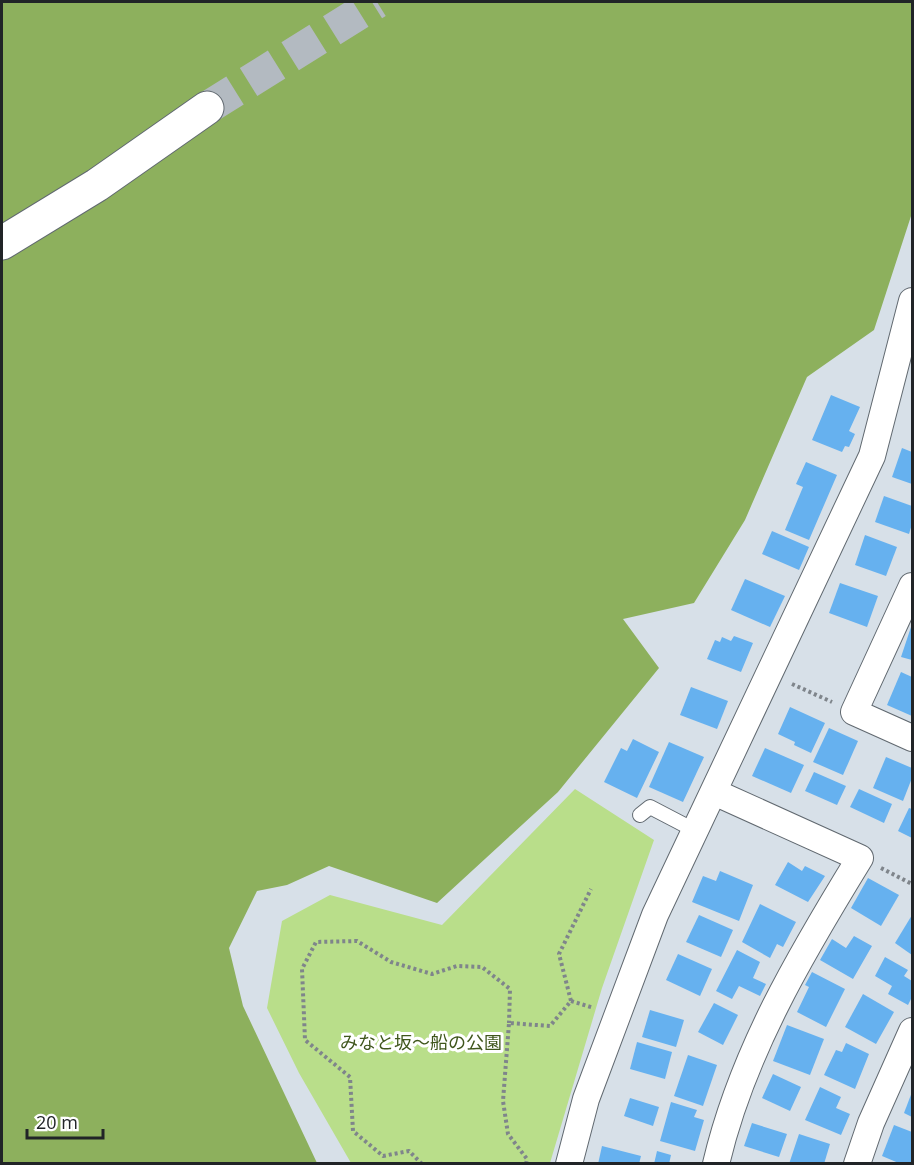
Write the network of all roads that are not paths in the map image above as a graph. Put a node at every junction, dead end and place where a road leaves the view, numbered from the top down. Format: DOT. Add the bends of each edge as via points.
graph roads {
  1 [pos="207,108"];
  2 [pos="2,243"];
  3 [pos="912,301"];
  4 [pos="912,586"];
  5 [pos="912,738"];
  6 [pos="714,792"];
  7 [pos="640,815"];
  8 [pos="696,831"];
  9 [pos="912,1031"];
  10 [pos="569,1164"];
  11 [pos="716,1164"];
  12 [pos="857,1164"];
  1 -- 2 [label="street" via="97,185"];
  3 -- 6 [label="street" via="872,456"];
  4 -- 5 [label="street" via="854,711"];
  6 -- 8 [label="street"];
  6 -- 11 [label="street" via="860,858 760,1037"];
  7 -- 8 [label="lane" via="651,807"];
  8 -- 10 [label="street" via="655,915 586,1099"];
  9 -- 12 [label="street"];
}
